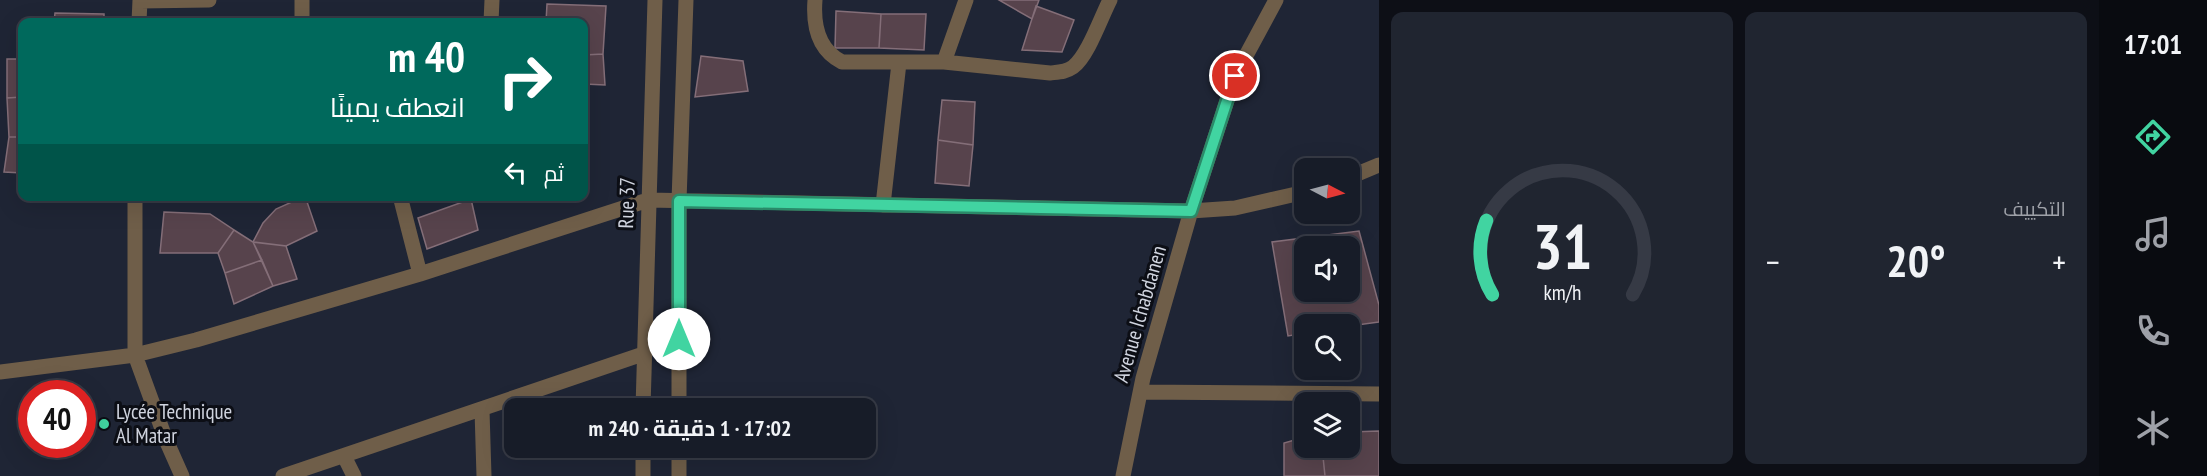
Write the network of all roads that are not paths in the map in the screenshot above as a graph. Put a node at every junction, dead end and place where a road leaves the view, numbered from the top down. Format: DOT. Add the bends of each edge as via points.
graph roads {
  1 [pos="209,0"];
  2 [pos="302,0"];
  3 [pos="492,0"];
  4 [pos="655,0"];
  5 [pos="686,0"];
  6 [pos="815,0"];
  7 [pos="966,0"];
  8 [pos="1110,0"];
  9 [pos="1276,0"];
  10 [pos="140,1"];
  11 [pos="139,18"];
  12 [pos="302,18"];
  13 [pos="491,18"];
  14 [pos="944,62"];
  15 [pos="899,63"];
  16 [pos="1379,165"];
  17 [pos="1360,173"];
  18 [pos="1294,195"];
  19 [pos="648,200"];
  20 [pos="135,201"];
  21 [pos="401,201"];
  22 [pos="679,201"];
  23 [pos="883,205"];
  24 [pos="1191,211"];
  25 [pos="420,274"];
  26 [pos="644,354"];
  27 [pos="135,355"];
  28 [pos="0,372"];
  29 [pos="1140,392"];
  30 [pos="1379,394"];
  31 [pos="643,398"];
  32 [pos="679,398"];
  33 [pos="483,410"];
  34 [pos="344,456"];
  35 [pos="643,458"];
  36 [pos="679,458"];
  37 [pos="182,476"];
  38 [pos="283,476"];
  39 [pos="354,476"];
  40 [pos="484,476"];
  41 [pos="643,476"];
  42 [pos="679,476"];
  43 [pos="1123,476"];
  1 -- 10 [label="street"];
  2 -- 12 [label="street"];
  3 -- 13 [label="street"];
  4 -- 19 [label="street, Rue 37"];
  5 -- 22 [label="street"];
  6 -- 15 [label="street" via="818,32 822,46 831,56 842,62"];
  7 -- 14 [label="street"];
  8 -- 14 [label="street" via="1083,54 1075,66 1064,71 1050,73"];
  9 -- 24 [label="street, Avenue Ichabdanen" via="1235,76"];
  10 -- 11 [label="street"];
  14 -- 15 [label="street"];
  15 -- 23 [label="street"];
  16 -- 17 [label="street"];
  18 -- 24 [label="street" via="1235,208"];
  19 -- 22 [label="street"];
  19 -- 25 [label="street"];
  19 -- 26 [label="street, Rue 37"];
  20 -- 27 [label="street"];
  21 -- 25 [label="street"];
  22 -- 23 [label="street"];
  22 -- 32 [label="street"];
  23 -- 24 [label="street"];
  24 -- 29 [label="street, Avenue Ichabdanen"];
  25 -- 27 [label="street"];
  26 -- 31 [label="street, Rue 37"];
  26 -- 33 [label="street"];
  27 -- 28 [label="street"];
  27 -- 37 [label="street"];
  29 -- 30 [label="street"];
  29 -- 43 [label="street, Avenue Ichabdanen"];
  33 -- 34 [label="street"];
  33 -- 40 [label="street"];
  34 -- 38 [label="street"];
  34 -- 39 [label="street"];
  35 -- 41 [label="street"];
  36 -- 42 [label="street"];
}
